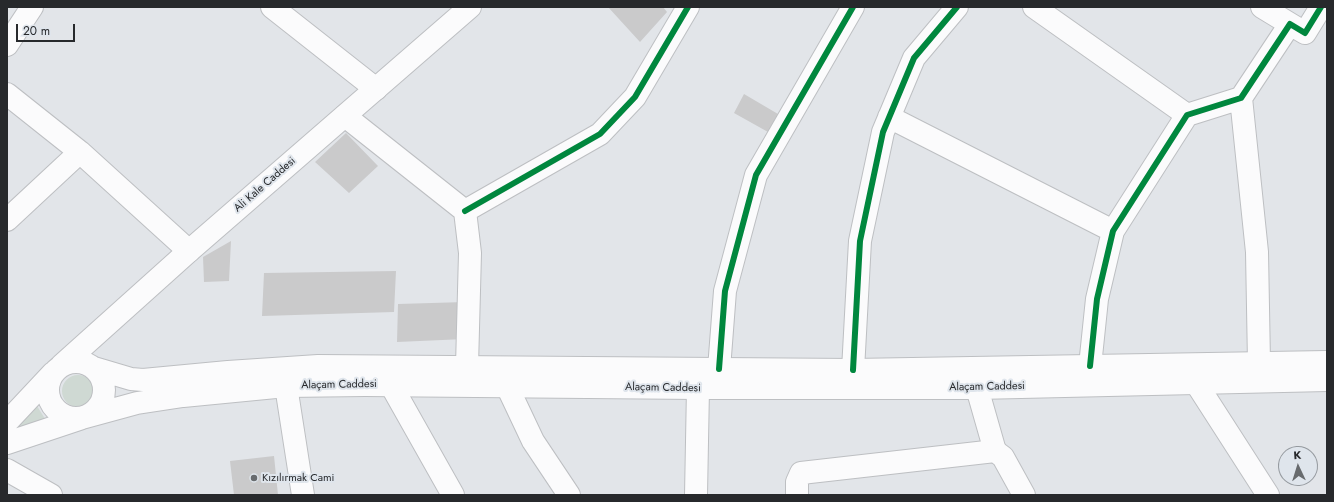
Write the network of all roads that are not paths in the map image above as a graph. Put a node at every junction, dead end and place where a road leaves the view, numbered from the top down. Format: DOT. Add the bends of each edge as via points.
graph roads {
  1 [pos="32,7"];
  2 [pos="272,7"];
  3 [pos="470,7"];
  4 [pos="688,7"];
  5 [pos="853,7"];
  6 [pos="957,7"];
  7 [pos="1034,7"];
  8 [pos="1262,7"];
  9 [pos="1321,7"];
  10 [pos="1290,24"];
  11 [pos="7,45"];
  12 [pos="376,89"];
  13 [pos="7,94"];
  14 [pos="1241,98"];
  15 [pos="1187,115"];
  16 [pos="345,116"];
  17 [pos="889,117"];
  18 [pos="80,152"];
  19 [pos="464,211"];
  20 [pos="7,220"];
  21 [pos="1113,231"];
  22 [pos="189,251"];
  23 [pos="1327,362"];
  24 [pos="1259,363"];
  25 [pos="467,366"];
  26 [pos="1090,366"];
  27 [pos="94,368"];
  28 [pos="684,368"];
  29 [pos="58,369"];
  30 [pos="719,369"];
  31 [pos="853,370"];
  32 [pos="391,375"];
  33 [pos="976,378"];
  34 [pos="1327,380"];
  35 [pos="1196,383"];
  36 [pos="286,386"];
  37 [pos="508,386"];
  38 [pos="698,388"];
  39 [pos="82,418"];
  40 [pos="7,422"];
  41 [pos="7,443"];
  42 [pos="995,451"];
  43 [pos="7,470"];
  44 [pos="51,495"];
  45 [pos="303,495"];
  46 [pos="453,495"];
  47 [pos="569,495"];
  48 [pos="696,495"];
  49 [pos="797,495"];
  50 [pos="1024,495"];
  51 [pos="1268,495"];
  1 -- 11 [label="street"];
  2 -- 12 [label="street"];
  3 -- 12 [label="street, Ali Kale Caddesi"];
  4 -- 19 [label="street" via="635,97 600,134"];
  5 -- 30 [label="street" via="756,175 725,291"];
  6 -- 17 [label="street" via="914,58"];
  7 -- 15 [label="street"];
  8 -- 10 [label="street"];
  9 -- 10 [label="street" via="1305,34"];
  10 -- 14 [label="street"];
  12 -- 16 [label="street, Ali Kale Caddesi"];
  13 -- 18 [label="street"];
  14 -- 15 [label="street"];
  14 -- 24 [label="street" via="1257,252"];
  15 -- 21 [label="street"];
  16 -- 19 [label="street"];
  16 -- 22 [label="street, Ali Kale Caddesi"];
  17 -- 21 [label="street"];
  17 -- 31 [label="street" via="882,132 860,241"];
  18 -- 20 [label="street"];
  18 -- 22 [label="street"];
  19 -- 25 [label="street" via="470,253"];
  21 -- 26 [label="street" via="1097,299"];
  22 -- 29 [label="street, Ali Kale Caddesi"];
  23 -- 24 [label="street, Alaçam Caddesi"];
  24 -- 26 [label="street, Alaçam Caddesi"];
  25 -- 28 [label="street, Alaçam Caddesi"];
  25 -- 32 [label="street, Alaçam Caddesi"];
  26 -- 33 [label="street, Alaçam Caddesi"];
  27 -- 29 [label="street" via="77,362"];
  27 -- 32 [label="street, Alaçam Caddesi" via="143,380 280,368"];
  27 -- 39 [label="street" via="103,380 103,399 95,411"];
  28 -- 30 [label="street, Alaçam Caddesi"];
  28 -- 38 [label="street"];
  29 -- 39 [label="street" via="48,387 53,407 66,417"];
  29 -- 40 [label="street, Ali Kale Caddesi"];
  30 -- 31 [label="street, Alaçam Caddesi"];
  30 -- 38 [label="street"];
  31 -- 33 [label="street, Alaçam Caddesi"];
  32 -- 36 [label="street, Alaçam Caddesi"];
  32 -- 37 [label="street, Alaçam Caddesi"];
  32 -- 46 [label="street"];
  33 -- 35 [label="street, Alaçam Caddesi"];
  33 -- 38 [label="street, Alaçam Caddesi"];
  33 -- 42 [label="street"];
  34 -- 35 [label="street, Alaçam Caddesi"];
  35 -- 51 [label="street"];
  36 -- 39 [label="street, Alaçam Caddesi" via="164,399 111,409"];
  36 -- 45 [label="street"];
  37 -- 38 [label="street, Alaçam Caddesi"];
  37 -- 47 [label="street" via="533,441"];
  38 -- 48 [label="street"];
  39 -- 41 [label="street, Alaçam Caddesi"];
  42 -- 49 [label="street" via="801,473 797,482"];
  42 -- 50 [label="street" via="1003,457"];
  43 -- 44 [label="street"];
}
